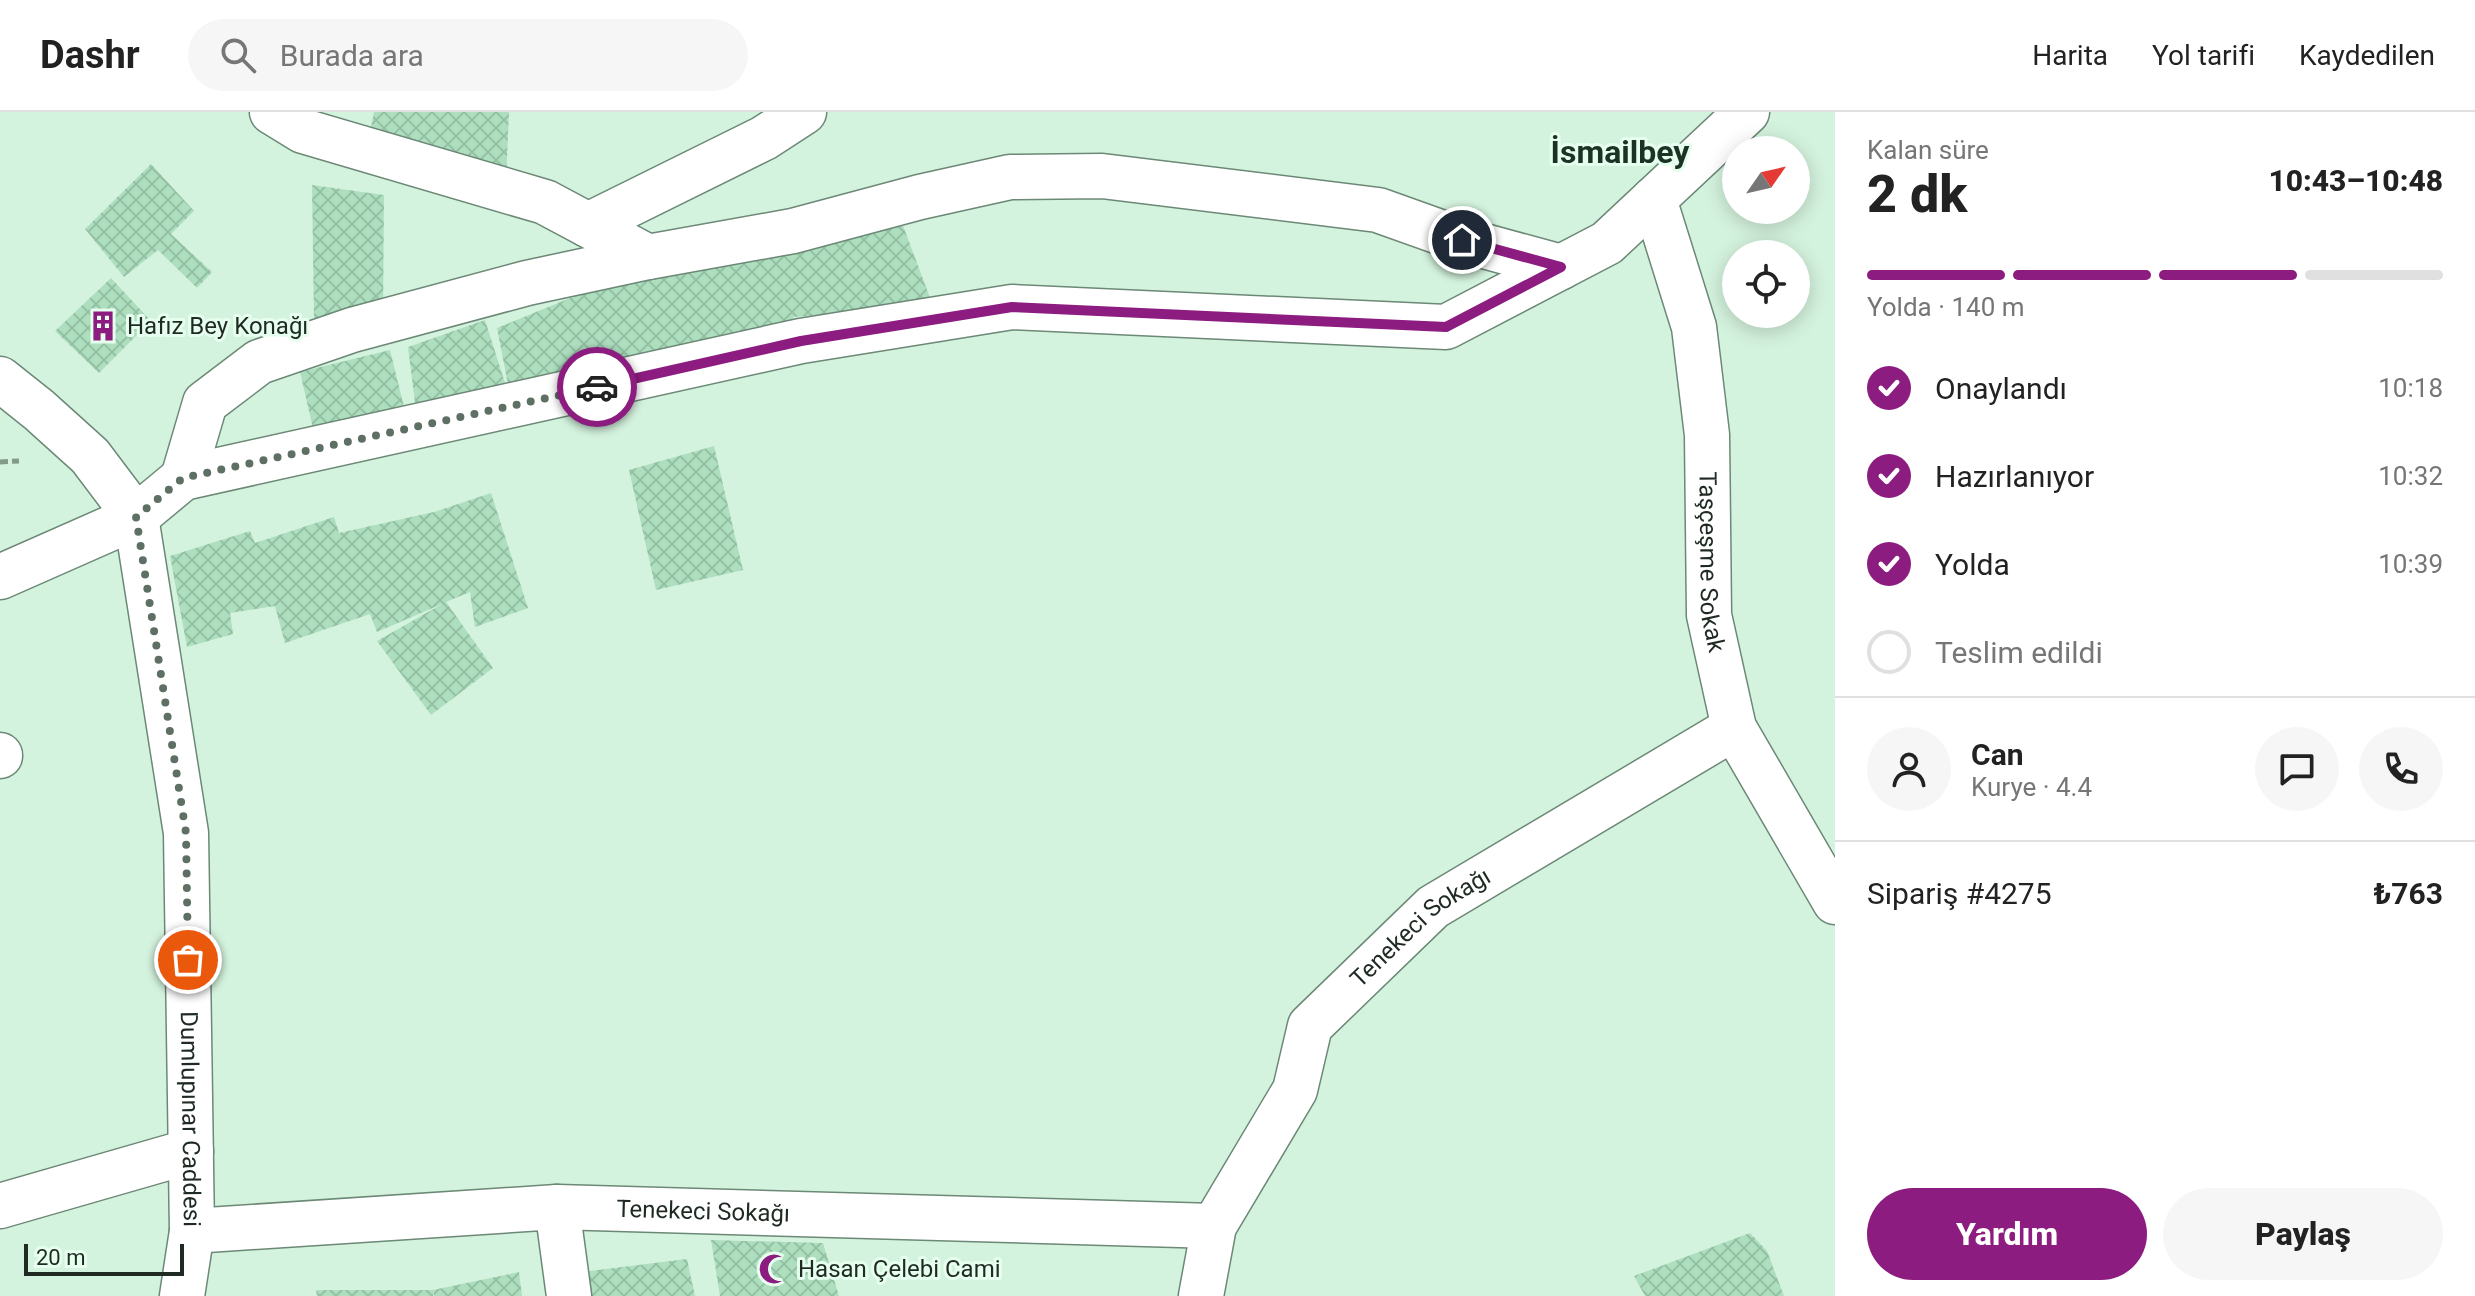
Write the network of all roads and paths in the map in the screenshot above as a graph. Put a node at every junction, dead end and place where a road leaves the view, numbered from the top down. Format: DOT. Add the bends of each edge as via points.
graph roads {
  1 [pos="272,112"];
  2 [pos="804,112"];
  3 [pos="1747,112"];
  4 [pos="1654,199"];
  5 [pos="588,225"];
  6 [pos="648,257"];
  7 [pos="1561,267"];
  8 [pos="0,379"];
  9 [pos="183,478"];
  10 [pos="136,517"];
  11 [pos="0,577"];
  12 [pos="1734,728"];
  13 [pos="1835,902"];
  14 [pos="191,1151"];
  15 [pos="0,1206"];
  16 [pos="557,1207"];
  17 [pos="1214,1226"];
  18 [pos="192,1231"];
  19 [pos="182,1296"];
  20 [pos="569,1296"];
  21 [pos="1201,1296"];
  1 -- 5 [label="street" via="303,131 545,202"];
  2 -- 5 [label="street" via="764,138"];
  3 -- 4 [label="street"];
  4 -- 7 [label="street" via="1607,243"];
  4 -- 12 [label="street, Taşçeşme Sokak" via="1694,327 1707,435 1709,615"];
  5 -- 6 [label="street"];
  6 -- 7 [label="street" via="793,231 1010,177 1102,176 1378,210"];
  6 -- 9 [label="street" via="352,330 259,362 205,403"];
  7 -- 9 [label="street" via="1446,327 1012,307 801,341"];
  8 -- 10 [label="street, Dumlupınar Caddesi" via="90,456"];
  9 -- 10 [label="street"];
  10 -- 11 [label="street"];
  10 -- 14 [label="street, Dumlupınar Caddesi" via="186,833"];
  12 -- 13 [label="street, Taşçeşme Sokak"];
  12 -- 17 [label="street, Tenekeci Sokağı" via="1433,907 1310,1026 1295,1090"];
  14 -- 15 [label="street"];
  14 -- 18 [label="street, Dumlupınar Caddesi"];
  16 -- 17 [label="street, Tenekeci Sokağı"];
  16 -- 18 [label="street, Tenekeci Sokağı"];
  16 -- 20 [label="street"];
  17 -- 21 [label="street, Tenekeci Sokağı"];
  18 -- 19 [label="street, Dumlupınar Caddesi"];
}
